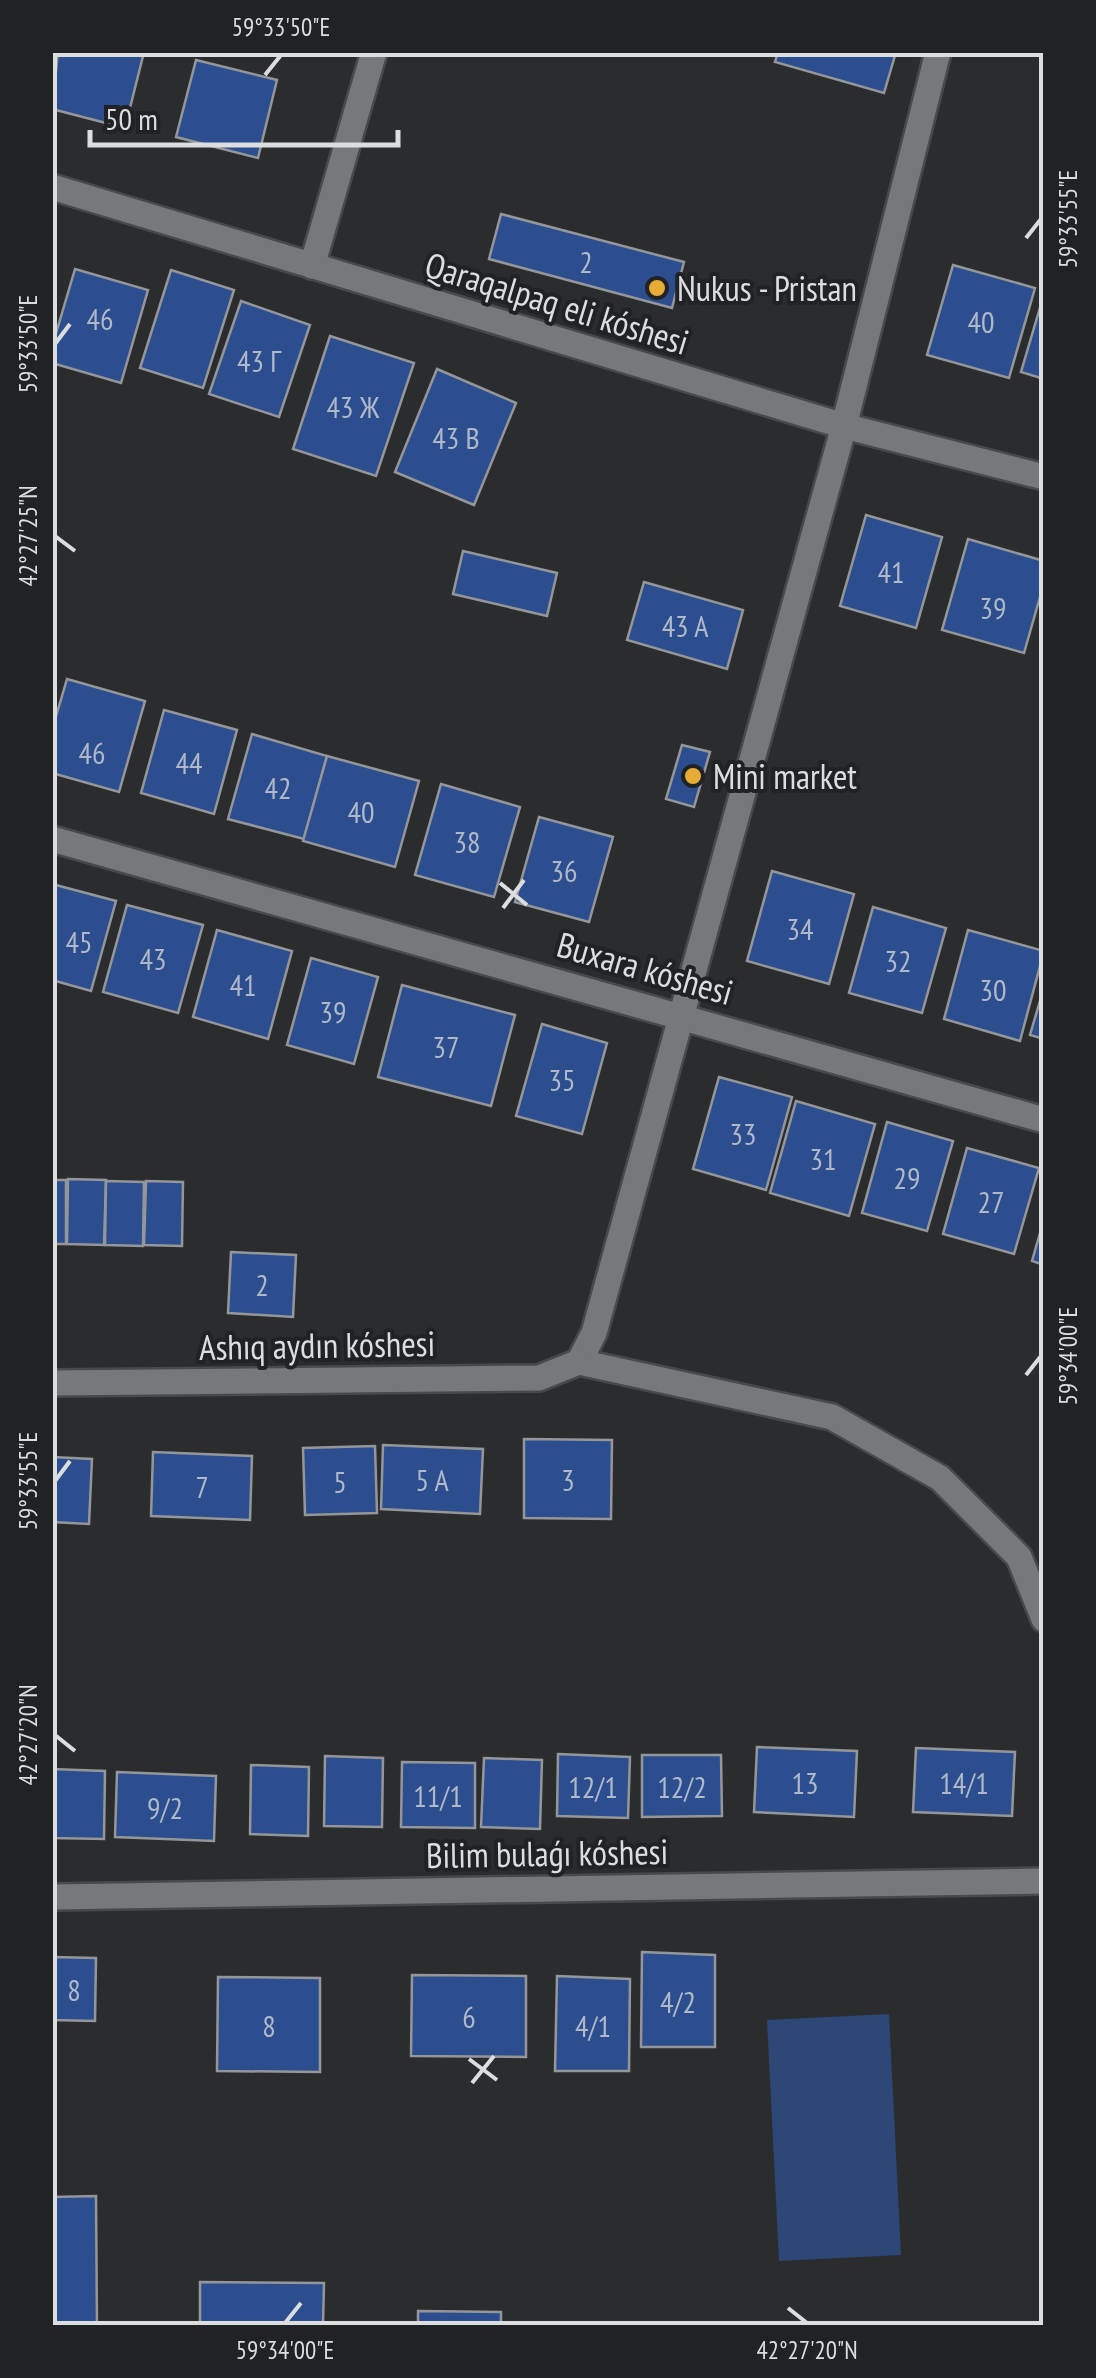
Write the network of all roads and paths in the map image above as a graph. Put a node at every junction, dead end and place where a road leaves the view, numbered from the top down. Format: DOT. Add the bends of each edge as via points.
graph roads {
  1 [pos="374,52"];
  2 [pos="938,52"];
  3 [pos="52,187"];
  4 [pos="312,266"];
  5 [pos="844,426"];
  6 [pos="1044,477"];
  7 [pos="52,838"];
  8 [pos="680,1014"];
  9 [pos="1044,1120"];
  10 [pos="579,1362"];
  11 [pos="52,1383"];
  12 [pos="1044,1619"];
  13 [pos="1044,1882"];
  14 [pos="52,1896"];
  1 -- 4 [label="street"];
  2 -- 5 [label="street"];
  3 -- 4 [label="street, Qaraqalpaq eli kóshesi"];
  4 -- 5 [label="street, Qaraqalpaq eli kóshesi"];
  5 -- 6 [label="street, Qaraqalpaq eli kóshesi"];
  5 -- 8 [label="street"];
  7 -- 8 [label="street, Buxara kóshesi"];
  8 -- 9 [label="street, Buxara kóshesi"];
  8 -- 10 [label="street" via="594,1334"];
  10 -- 11 [label="street, Ashıq aydın kóshesi" via="539,1378"];
  10 -- 12 [label="street" via="832,1416 940,1478 1019,1557"];
  13 -- 14 [label="street, Bilim bulaǵı kóshesi"];
}
